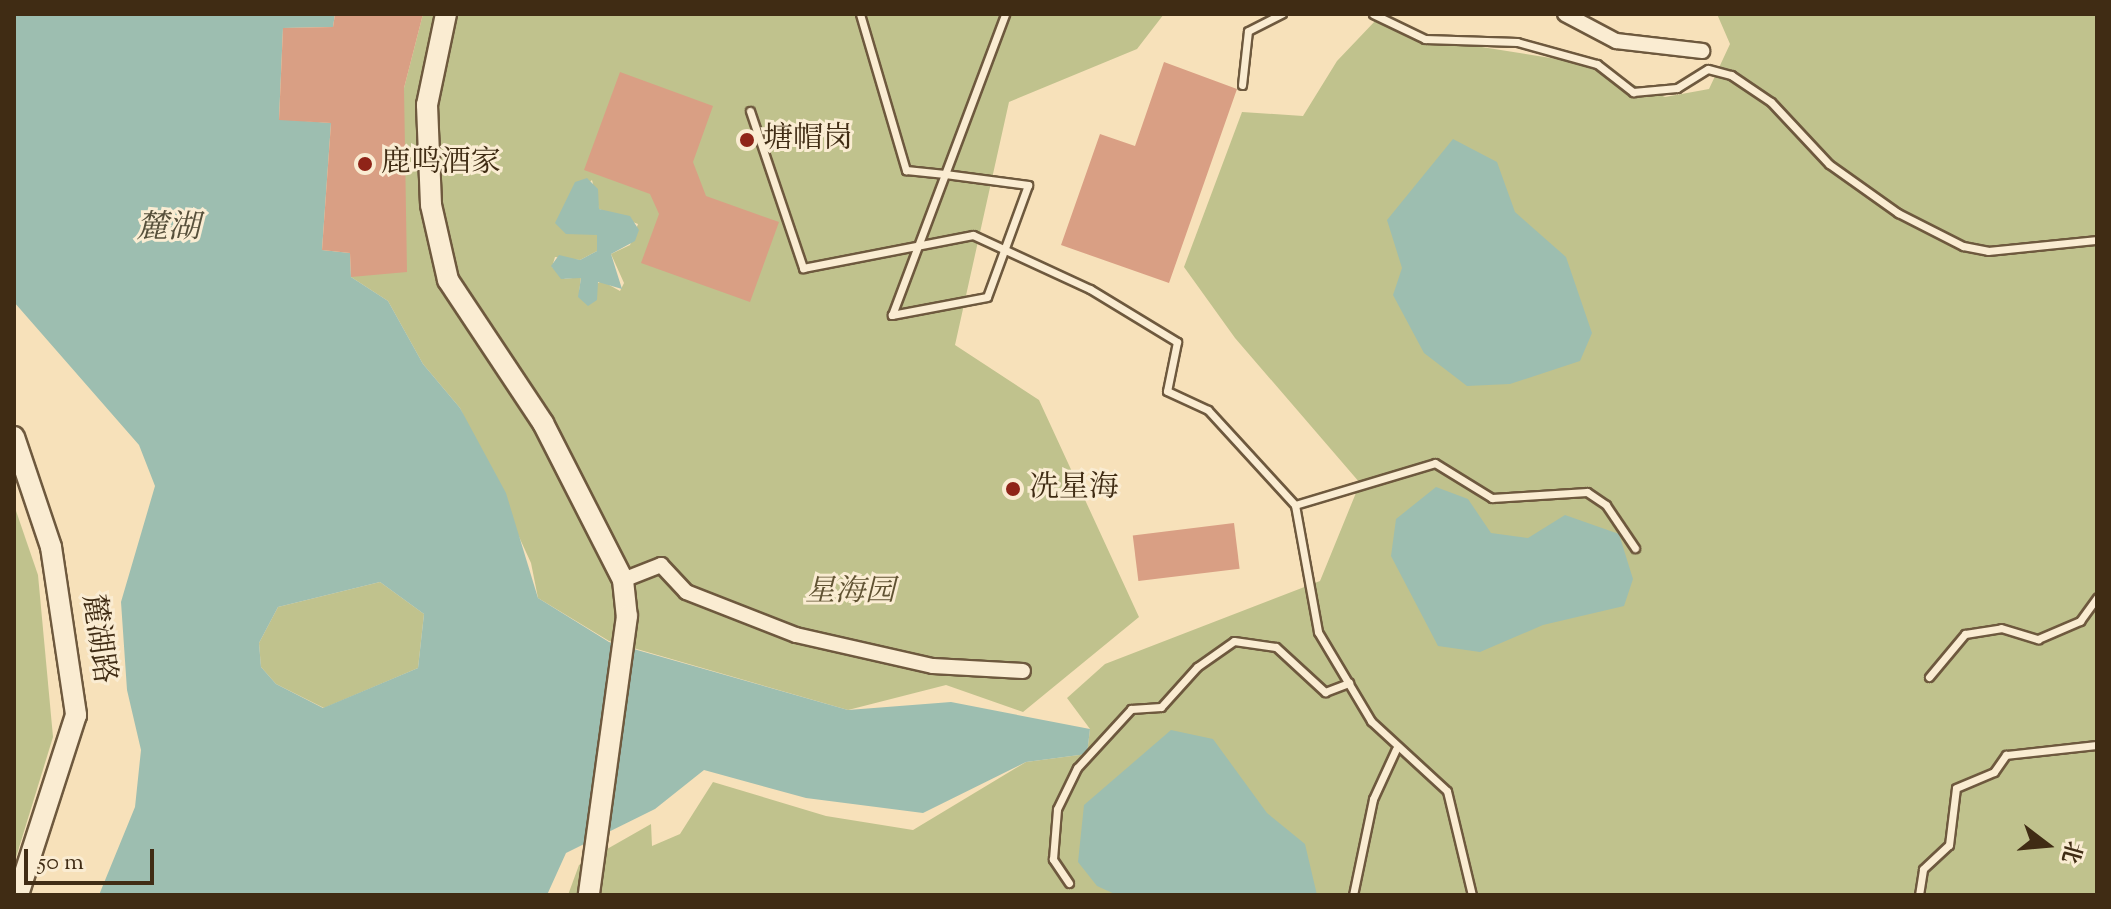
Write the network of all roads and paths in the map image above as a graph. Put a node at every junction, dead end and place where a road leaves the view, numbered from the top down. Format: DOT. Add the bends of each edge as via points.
graph roads {
  1 [pos="446,14"];
  2 [pos="860,14"];
  3 [pos="1005,14"];
  4 [pos="1282,14"];
  5 [pos="1373,14"];
  6 [pos="1565,14"];
  7 [pos="1702,51"];
  8 [pos="1242,85"];
  9 [pos="750,111"];
  10 [pos="945,174"];
  11 [pos="2097,240"];
  12 [pos="918,246"];
  13 [pos="1007,251"];
  14 [pos="14,437"];
  15 [pos="1295,505"];
  16 [pos="1635,548"];
  17 [pos="623,580"];
  18 [pos="2097,598"];
  19 [pos="1023,671"];
  20 [pos="1929,677"];
  21 [pos="1349,683"];
  22 [pos="2097,745"];
  23 [pos="1396,749"];
  24 [pos="1069,883"];
  25 [pos="593,891"];
  26 [pos="18,895"];
  27 [pos="1353,895"];
  28 [pos="1472,895"];
  29 [pos="1919,895"];
  1 -- 17 [label="street" via="427,105 431,205 448,280 543,423"];
  2 -- 10 [label="lane" via="906,170"];
  3 -- 10 [label="lane"];
  4 -- 8 [label="lane" via="1248,31"];
  5 -- 11 [label="lane" via="1425,39 1517,42 1597,64 1633,92 1677,88 1708,69 1731,75 1771,102 1829,164 1898,213 1963,246 1988,251"];
  6 -- 7 [label="street" via="1616,41"];
  9 -- 12 [label="lane" via="803,268"];
  10 -- 12 [label="lane"];
  10 -- 13 [label="lane" via="1028,185"];
  12 -- 13 [label="lane" via="973,235"];
  12 -- 13 [label="lane" via="892,315 987,297"];
  13 -- 15 [label="lane" via="1177,342 1167,391 1208,410"];
  14 -- 26 [label="street, 麓湖路" via="51,547 76,715"];
  15 -- 16 [label="lane" via="1435,463 1492,498 1587,492 1606,505"];
  15 -- 21 [label="lane" via="1318,632"];
  17 -- 19 [label="street" via="661,565 686,592 796,635 933,666"];
  17 -- 25 [label="street" via="627,616"];
  18 -- 20 [label="lane" via="2080,621 2038,639 2001,628 1965,634"];
  21 -- 23 [label="lane"];
  21 -- 24 [label="lane" via="1325,692 1276,647 1234,641 1197,667 1161,707 1131,709 1077,768 1057,809 1053,859"];
  22 -- 29 [label="lane" via="2006,755 1994,772 1956,788 1949,845 1923,869"];
  23 -- 27 [label="lane" via="1373,799"];
  23 -- 28 [label="lane" via="1447,791"];
}
